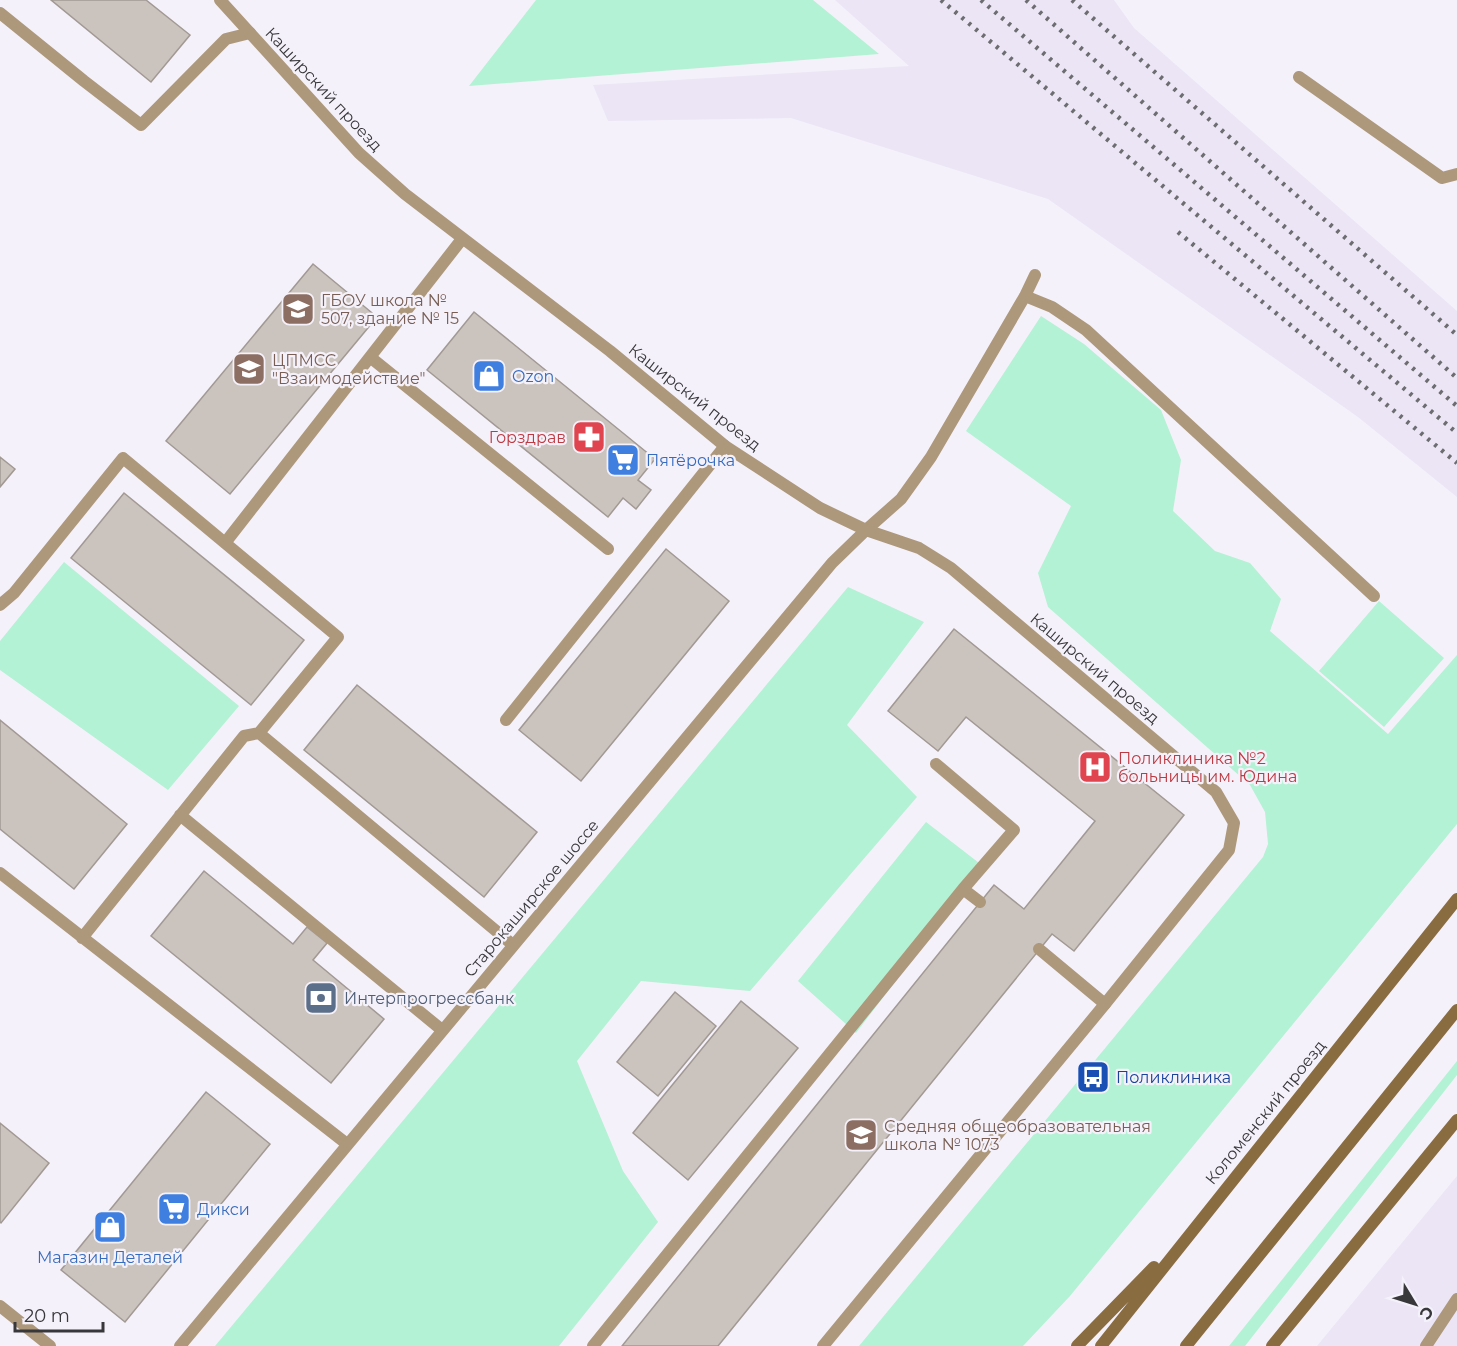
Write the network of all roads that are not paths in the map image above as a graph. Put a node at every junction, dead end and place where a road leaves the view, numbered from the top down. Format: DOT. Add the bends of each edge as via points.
graph roads {
  1 [pos="220,0"];
  2 [pos="0,13"];
  3 [pos="250,33"];
  4 [pos="1299,77"];
  5 [pos="1457,174"];
  6 [pos="462,239"];
  7 [pos="1035,275"];
  8 [pos="1025,296"];
  9 [pos="370,357"];
  10 [pos="725,446"];
  11 [pos="866,530"];
  12 [pos="225,543"];
  13 [pos="608,549"];
  14 [pos="1374,596"];
  15 [pos="0,605"];
  16 [pos="506,720"];
  17 [pos="259,732"];
  18 [pos="936,764"];
  19 [pos="180,815"];
  20 [pos="0,873"];
  21 [pos="963,889"];
  22 [pos="1457,899"];
  23 [pos="980,902"];
  24 [pos="82,938"];
  25 [pos="513,945"];
  26 [pos="1039,949"];
  27 [pos="1105,1004"];
  28 [pos="1457,1010"];
  29 [pos="442,1030"];
  30 [pos="1457,1120"];
  31 [pos="347,1144"];
  32 [pos="1199,1221"];
  33 [pos="1457,1299"];
  34 [pos="0,1306"];
  35 [pos="50,1346"];
  36 [pos="180,1346"];
  37 [pos="593,1346"];
  38 [pos="823,1346"];
  39 [pos="1077,1346"];
  40 [pos="1101,1346"];
  41 [pos="1186,1346"];
  42 [pos="1272,1346"];
  43 [pos="1426,1346"];
  1 -- 3 [label="street, Каширский проезд"];
  2 -- 3 [label="street" via="141,125 226,39"];
  3 -- 6 [label="street, Каширский проезд" via="359,153"];
  4 -- 5 [label="street" via="1442,178"];
  6 -- 9 [label="street"];
  6 -- 10 [label="street, Каширский проезд" via="610,351"];
  7 -- 8 [label="street, Старокаширское шоссе"];
  8 -- 11 [label="street, Старокаширское шоссе" via="931,457 901,499"];
  8 -- 14 [label="street" via="1052,307 1086,330"];
  9 -- 12 [label="street"];
  9 -- 13 [label="street"];
  10 -- 11 [label="street, Каширский проезд" via="820,508"];
  10 -- 16 [label="street"];
  11 -- 25 [label="street, Старокаширское шоссе" via="832,563"];
  11 -- 27 [label="street, Каширский проезд" via="919,548 951,568 1215,792 1234,823 1229,849"];
  12 -- 15 [label="street" via="123,458 14,593"];
  12 -- 17 [label="street" via="339,637"];
  17 -- 19 [label="street" via="244,736"];
  17 -- 25 [label="street"];
  18 -- 21 [label="street" via="1014,830"];
  19 -- 24 [label="street"];
  19 -- 29 [label="street"];
  20 -- 24 [label="street"];
  21 -- 23 [label="street"];
  21 -- 37 [label="street"];
  22 -- 32 [label="main road, Коломенский проезд"];
  24 -- 31 [label="street"];
  25 -- 29 [label="street, Старокаширское шоссе"];
  26 -- 27 [label="street"];
  27 -- 38 [label="street"];
  28 -- 41 [label="main road"];
  29 -- 31 [label="street, Старокаширское шоссе"];
  30 -- 42 [label="main road"];
  31 -- 36 [label="street, Старокаширское шоссе"];
  32 -- 39 [label="main road"];
  32 -- 40 [label="main road, Коломенский проезд"];
  33 -- 43 [label="street"];
  34 -- 35 [label="street"];
}
